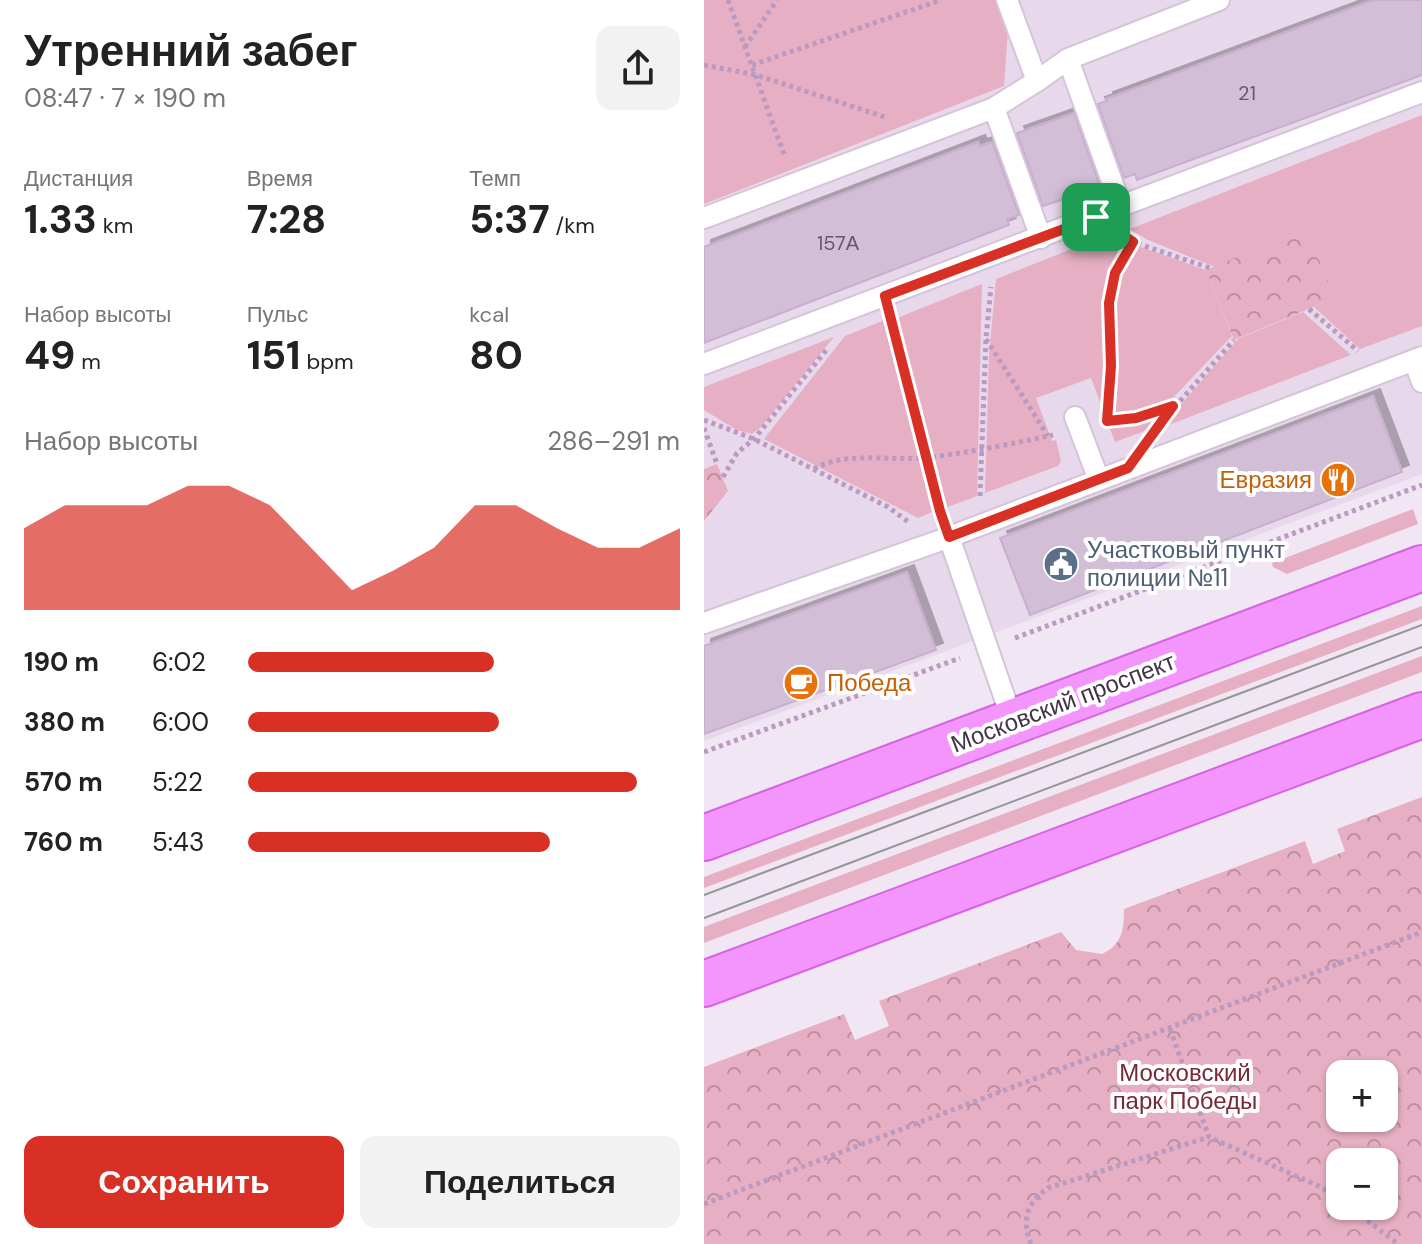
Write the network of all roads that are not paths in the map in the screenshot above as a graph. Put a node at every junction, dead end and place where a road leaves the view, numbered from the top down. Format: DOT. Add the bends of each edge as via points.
graph roads {
  1 [pos="1007,0"];
  2 [pos="1219,0"];
  3 [pos="1068,59"];
  4 [pos="1037,81"];
  5 [pos="1422,92"];
  6 [pos="994,108"];
  7 [pos="1121,207"];
  8 [pos="704,218"];
  9 [pos="1041,238"];
  10 [pos="1418,358"];
  11 [pos="704,364"];
  12 [pos="1422,382"];
  13 [pos="1078,423"];
  14 [pos="1099,480"];
  15 [pos="942,539"];
  16 [pos="1422,568"];
  17 [pos="704,623"];
  18 [pos="1422,715"];
  19 [pos="1013,722"];
  20 [pos="704,838"];
  21 [pos="704,984"];
  1 -- 4 [label="lane"];
  2 -- 3 [label="lane"];
  3 -- 4 [label="lane"];
  3 -- 7 [label="lane"];
  4 -- 6 [label="lane"];
  5 -- 7 [label="lane"];
  6 -- 8 [label="lane"];
  6 -- 9 [label="lane"];
  7 -- 9 [label="lane"];
  9 -- 11 [label="lane"];
  10 -- 12 [label="lane"];
  10 -- 14 [label="lane"];
  13 -- 14 [label="lane"];
  14 -- 15 [label="lane"];
  15 -- 17 [label="lane"];
  15 -- 19 [label="lane"];
  16 -- 19 [label="main road, Московский проспект"];
  18 -- 21 [label="main road"];
  19 -- 20 [label="main road, Московский проспект"];
}
